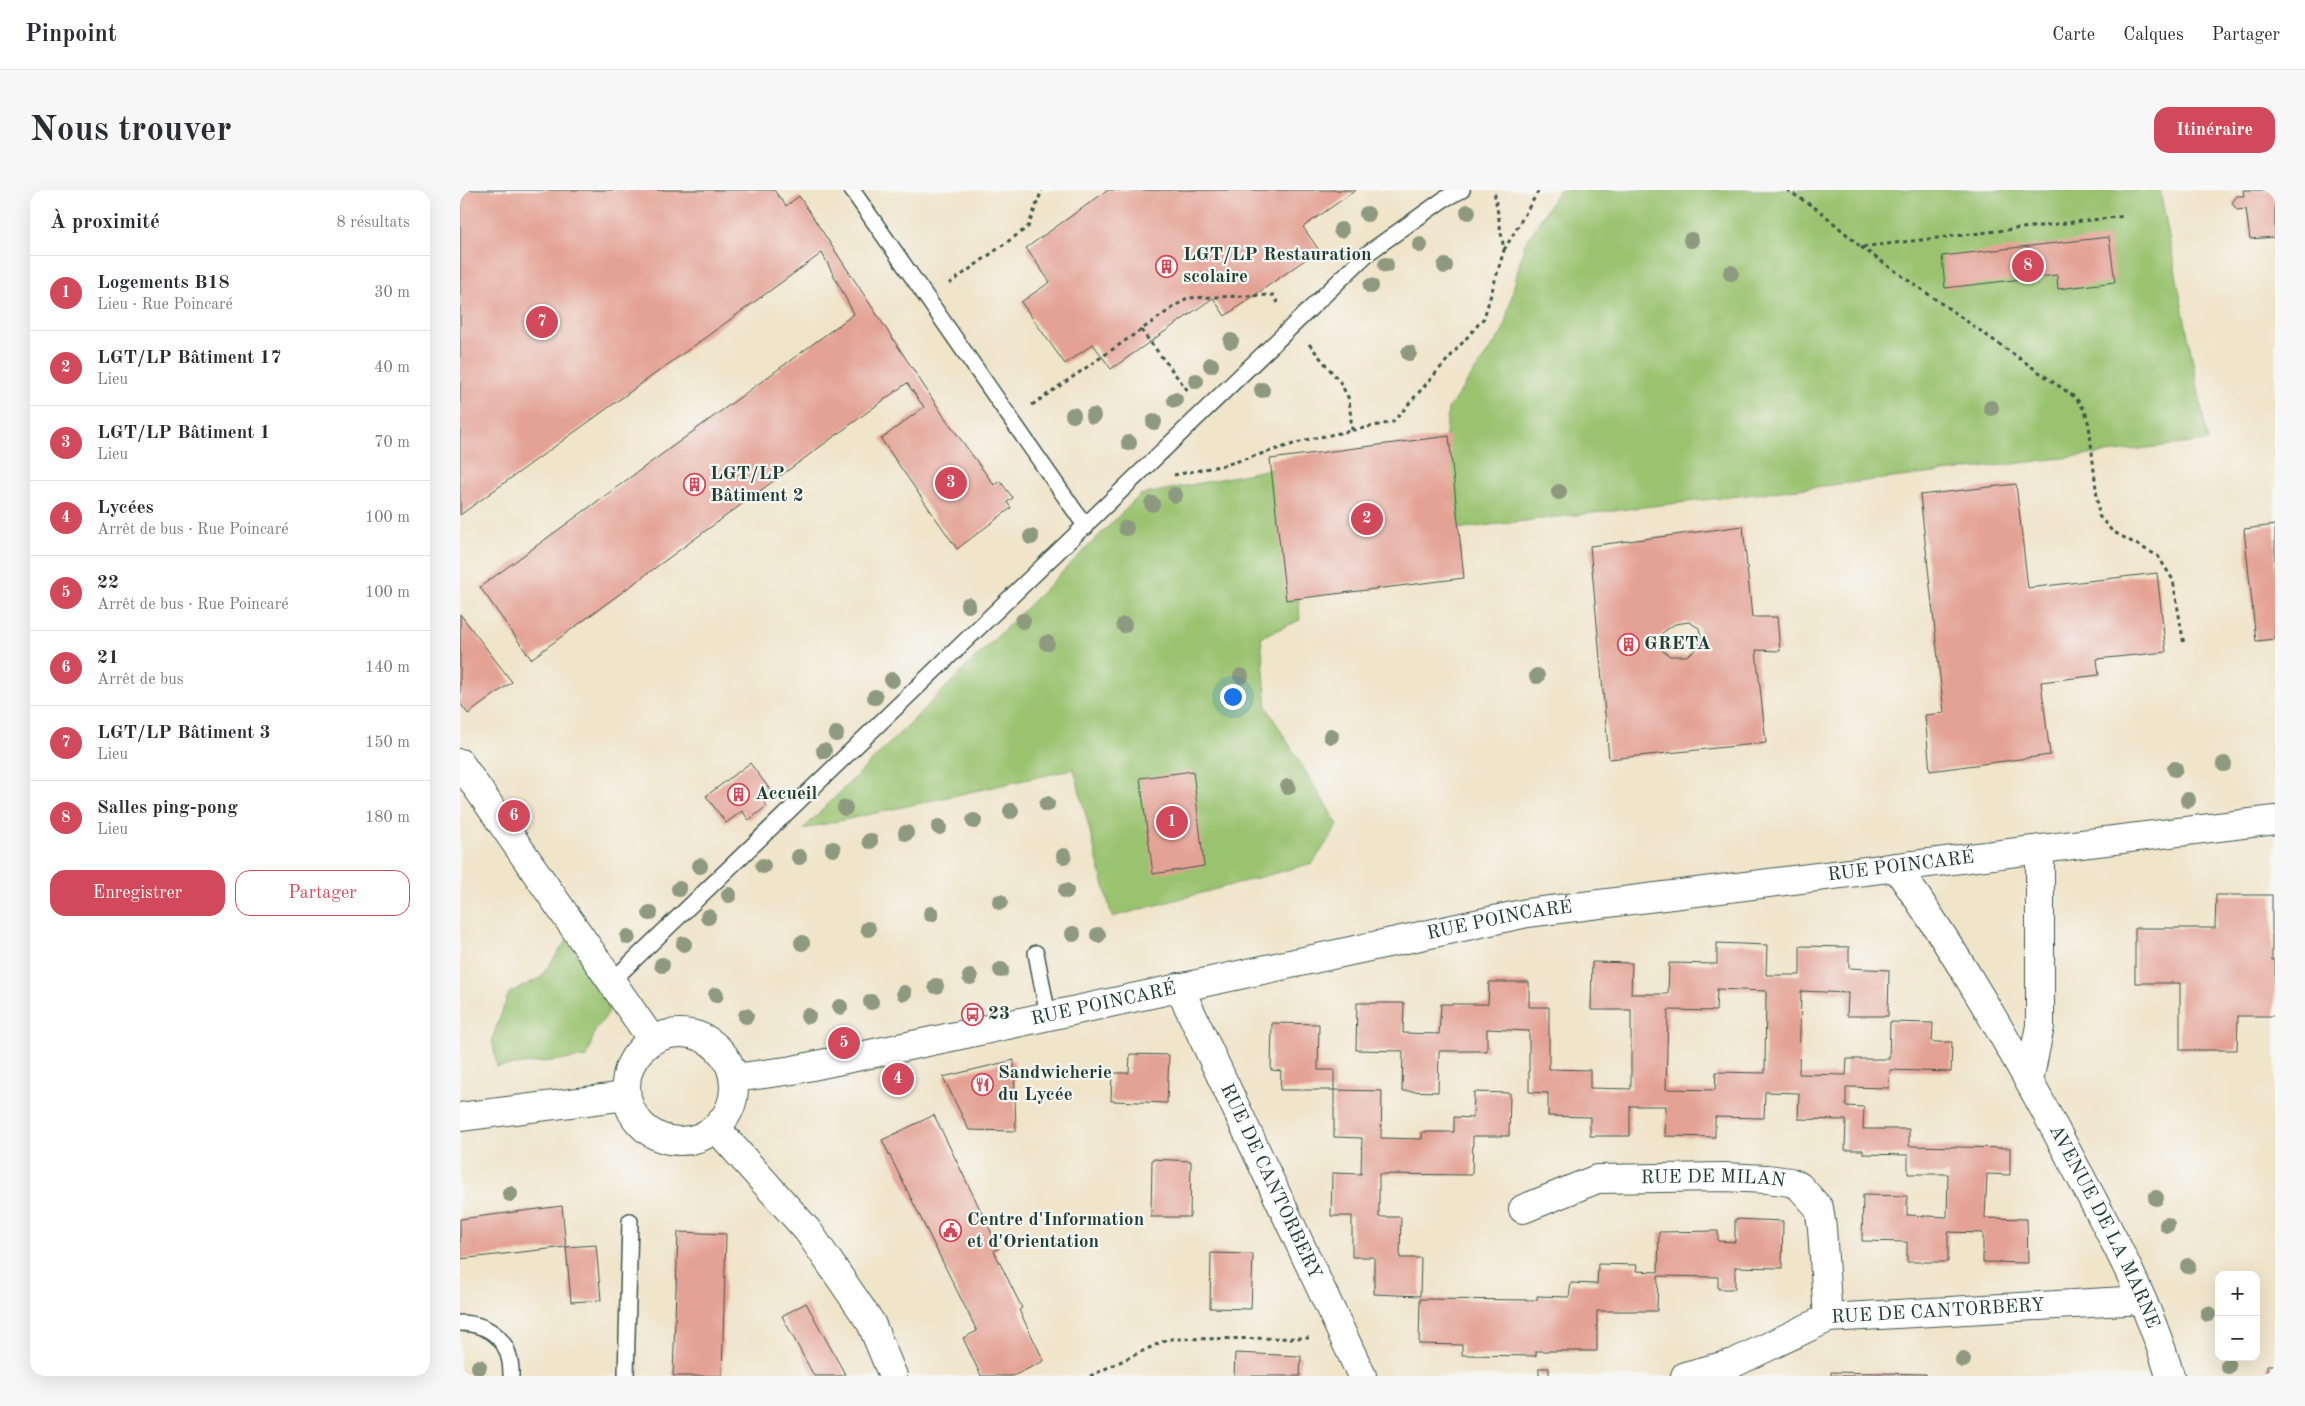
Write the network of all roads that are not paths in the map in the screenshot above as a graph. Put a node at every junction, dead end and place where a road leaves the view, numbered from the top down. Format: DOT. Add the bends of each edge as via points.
graph roads {
  1 [pos="852,190"];
  2 [pos="1462,190"];
  3 [pos="1086,527"];
  4 [pos="460,763"];
  5 [pos="2275,820"];
  6 [pos="2040,850"];
  7 [pos="1896,867"];
  8 [pos="1036,953"];
  9 [pos="612,981"];
  10 [pos="1179,987"];
  11 [pos="1048,1016"];
  12 [pos="652,1040"];
  13 [pos="735,1078"];
  14 [pos="2029,1081"];
  15 [pos="626,1096"];
  16 [pos="460,1117"];
  17 [pos="716,1128"];
  18 [pos="1523,1209"];
  19 [pos="630,1220"];
  20 [pos="2142,1300"];
  21 [pos="1828,1318"];
  22 [pos="460,1323"];
  23 [pos="1734,1369"];
  24 [pos="511,1376"];
  25 [pos="626,1376"];
  26 [pos="893,1376"];
  27 [pos="1362,1376"];
  28 [pos="1685,1376"];
  29 [pos="2170,1376"];
  1 -- 3 [label="lane"];
  2 -- 3 [label="lane" via="1444,199 1368,253"];
  3 -- 9 [label="lane"];
  4 -- 9 [label="street"];
  5 -- 6 [label="street, RUE POINCARÉ"];
  6 -- 7 [label="street, RUE POINCARÉ"];
  6 -- 14 [label="street" via="2040,1026"];
  7 -- 10 [label="street, RUE POINCARÉ" via="1527,913"];
  7 -- 14 [label="street, AVENUE DE LA MARNE" via="1949,944"];
  8 -- 11 [label="lane"];
  9 -- 12 [label="street"];
  10 -- 11 [label="street, RUE POINCARÉ"];
  10 -- 27 [label="street, RUE DE CANTORBERY"];
  11 -- 13 [label="street, RUE POINCARÉ" via="793,1070"];
  12 -- 13 [label="street" via="668,1033 686,1032 703,1037 718,1047 729,1061"];
  12 -- 15 [label="street" via="639,1050 631,1064 626,1079"];
  13 -- 17 [label="street" via="735,1097 728,1114"];
  14 -- 20 [label="street, AVENUE DE LA MARNE"];
  15 -- 16 [label="street"];
  15 -- 17 [label="street" via="641,1125 654,1135 686,1141 702,1137"];
  17 -- 26 [label="street" via="808,1231 871,1324"];
  18 -- 21 [label="street, RUE DE MILAN" via="1597,1179 1723,1177 1790,1182 1799,1186 1819,1208"];
  19 -- 25 [label="lane"];
  20 -- 21 [label="street, RUE DE CANTORBERY"];
  20 -- 29 [label="street, AVENUE DE LA MARNE"];
  21 -- 23 [label="street, RUE DE CANTORBERY"];
  22 -- 24 [label="lane" via="487,1329 500,1339 507,1349"];
  23 -- 28 [label="street, RUE DE CANTORBERY"];
}
